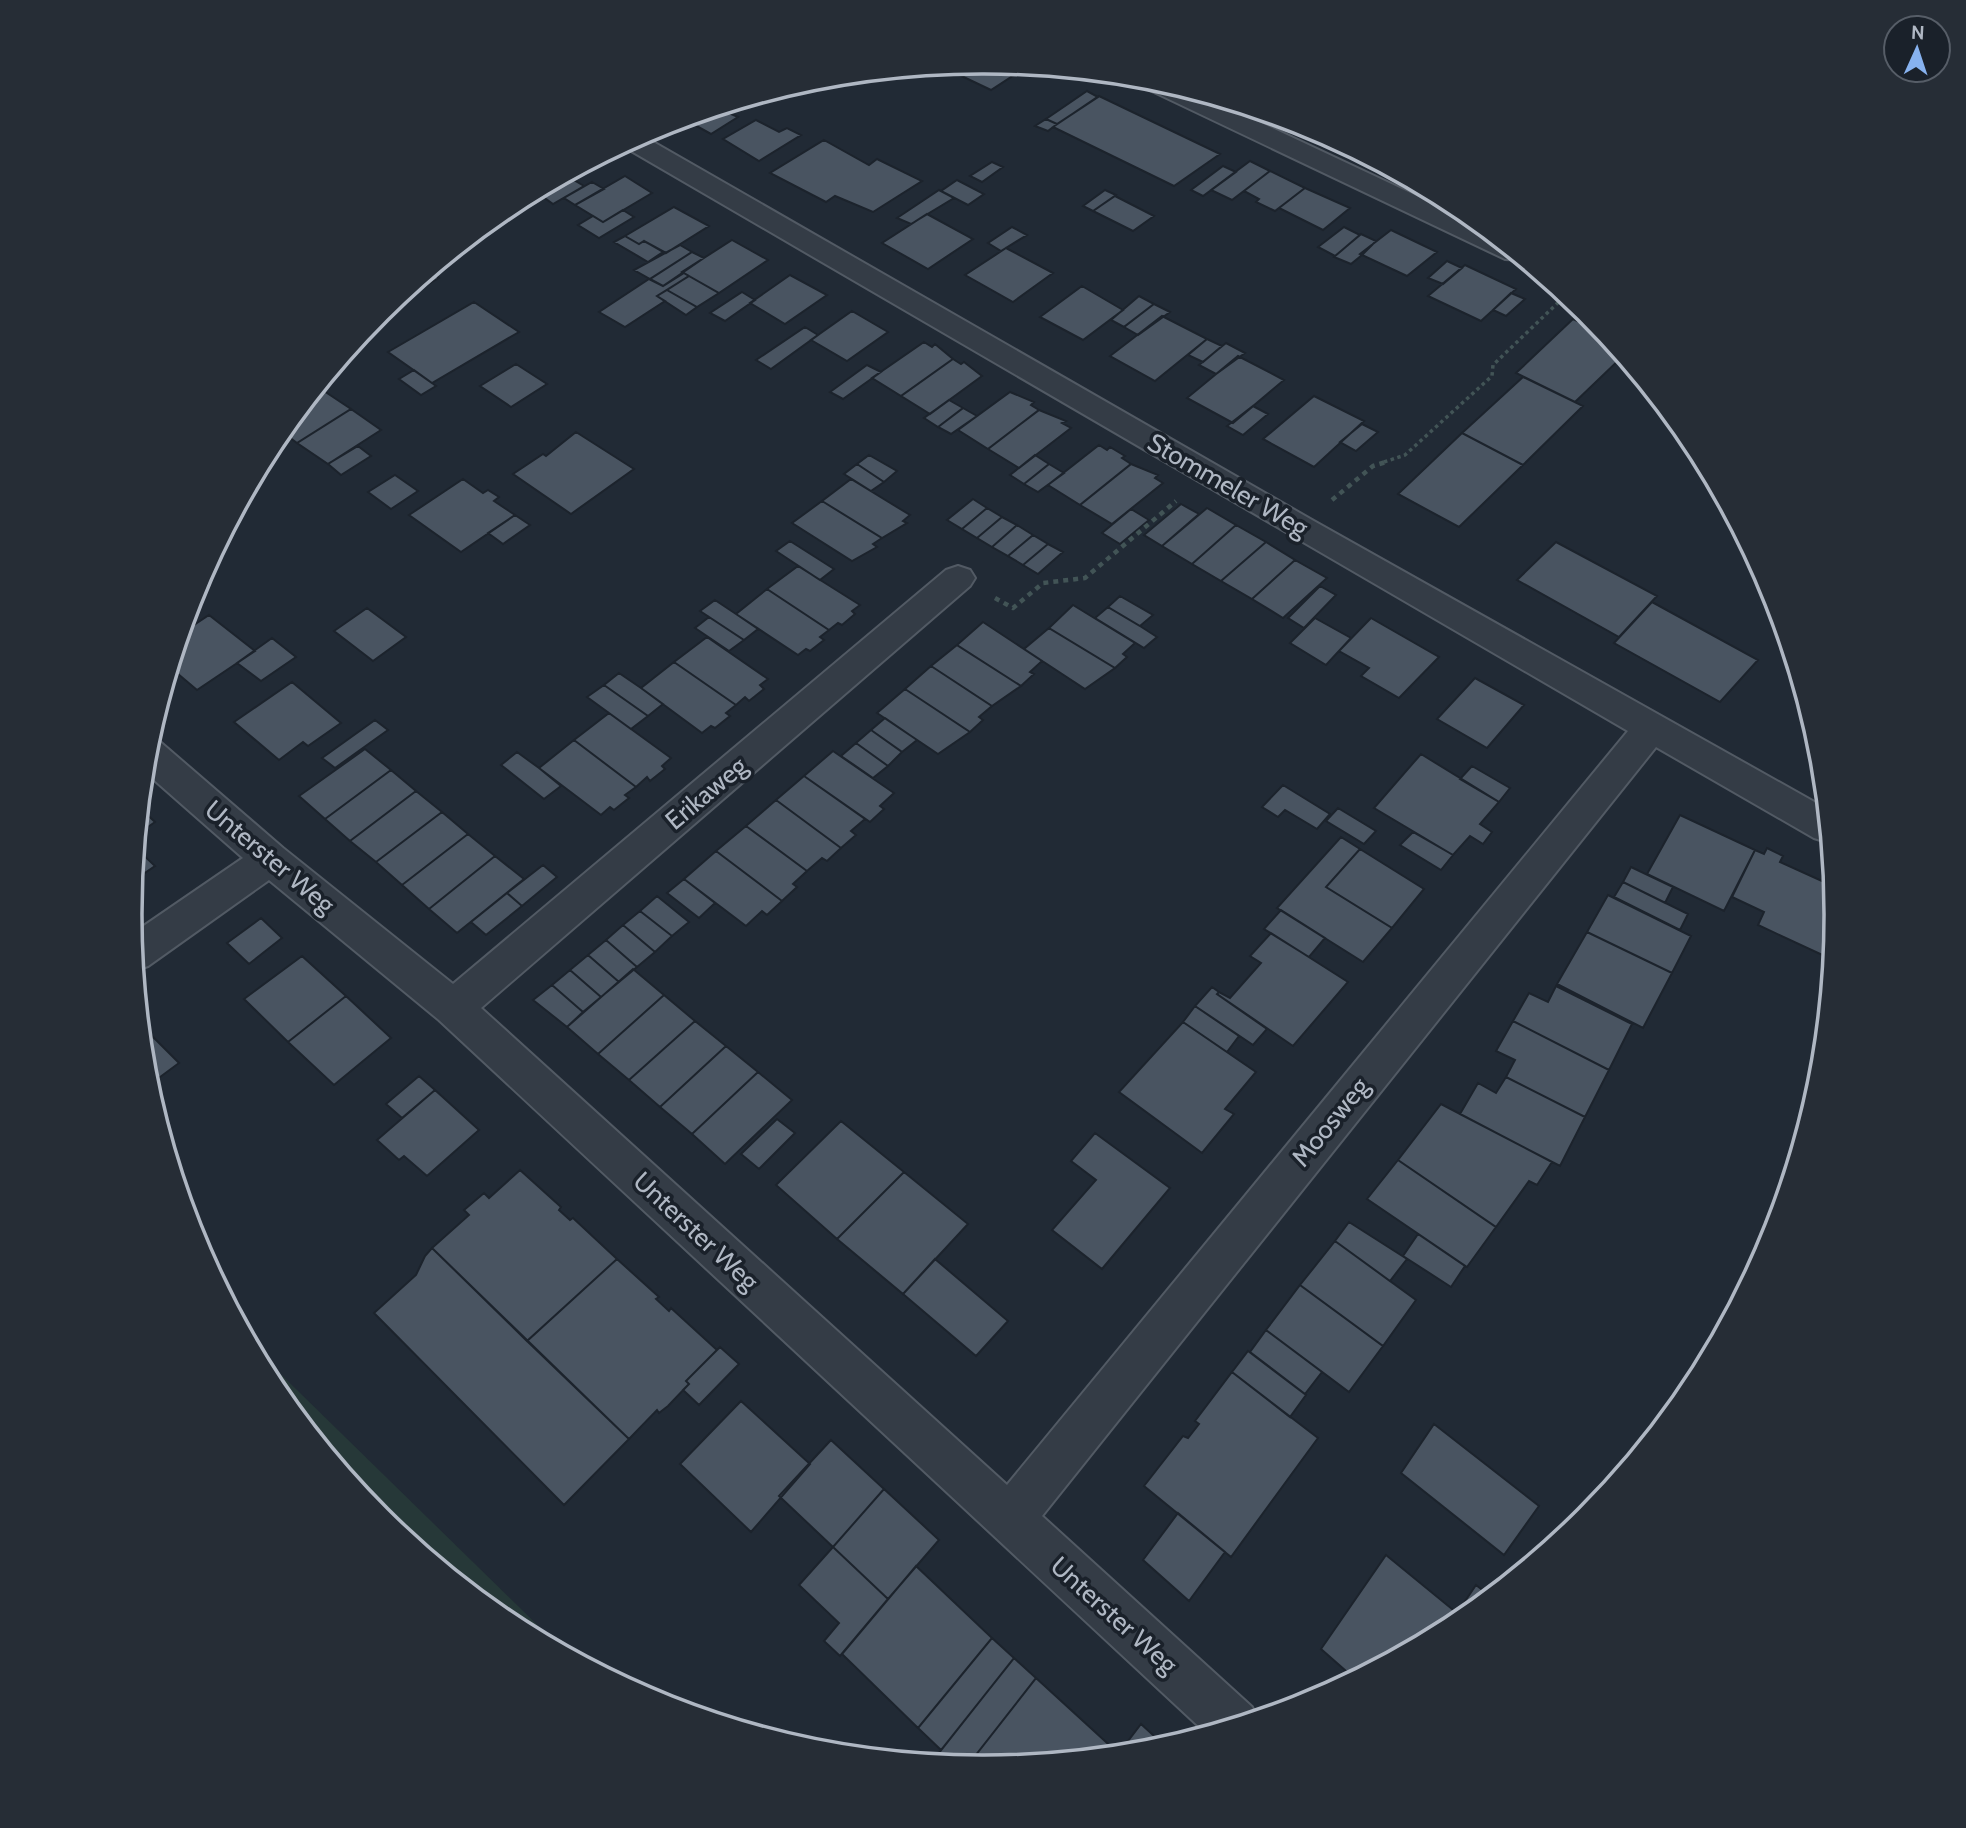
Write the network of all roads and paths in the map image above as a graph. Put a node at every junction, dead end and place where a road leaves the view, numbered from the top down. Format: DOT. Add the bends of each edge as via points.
graph roads {
  1 [pos="1190,100"];
  2 [pos="641,146"];
  3 [pos="1479,236"];
  4 [pos="1558,302"];
  5 [pos="1209,474"];
  6 [pos="1300,528"];
  7 [pos="958,578"];
  8 [pos="1651,726"];
  9 [pos="157,761"];
  10 [pos="1818,822"];
  11 [pos="270,859"];
  12 [pos="143,948"];
  13 [pos="453,1008"];
  14 [pos="1009,1519"];
  15 [pos="1227,1718"];
  1 -- 3 [label="street"];
  2 -- 5 [label="street, Stommeler Weg"];
  4 -- 6 [label="path" via="1493,365 1492,376 1405,455 1373,466"];
  5 -- 6 [label="street, Stommeler Weg"];
  5 -- 7 [label="path" via="1085,578 1043,583 1013,608"];
  6 -- 8 [label="street, Stommeler Weg"];
  7 -- 13 [label="street, Erikaweg"];
  8 -- 10 [label="street, Stommeler Weg"];
  8 -- 14 [label="street, Moosweg"];
  9 -- 11 [label="street, Unterster Weg"];
  11 -- 12 [label="street"];
  11 -- 13 [label="street, Unterster Weg"];
  13 -- 14 [label="street, Unterster Weg"];
  14 -- 15 [label="street, Unterster Weg"];
}
